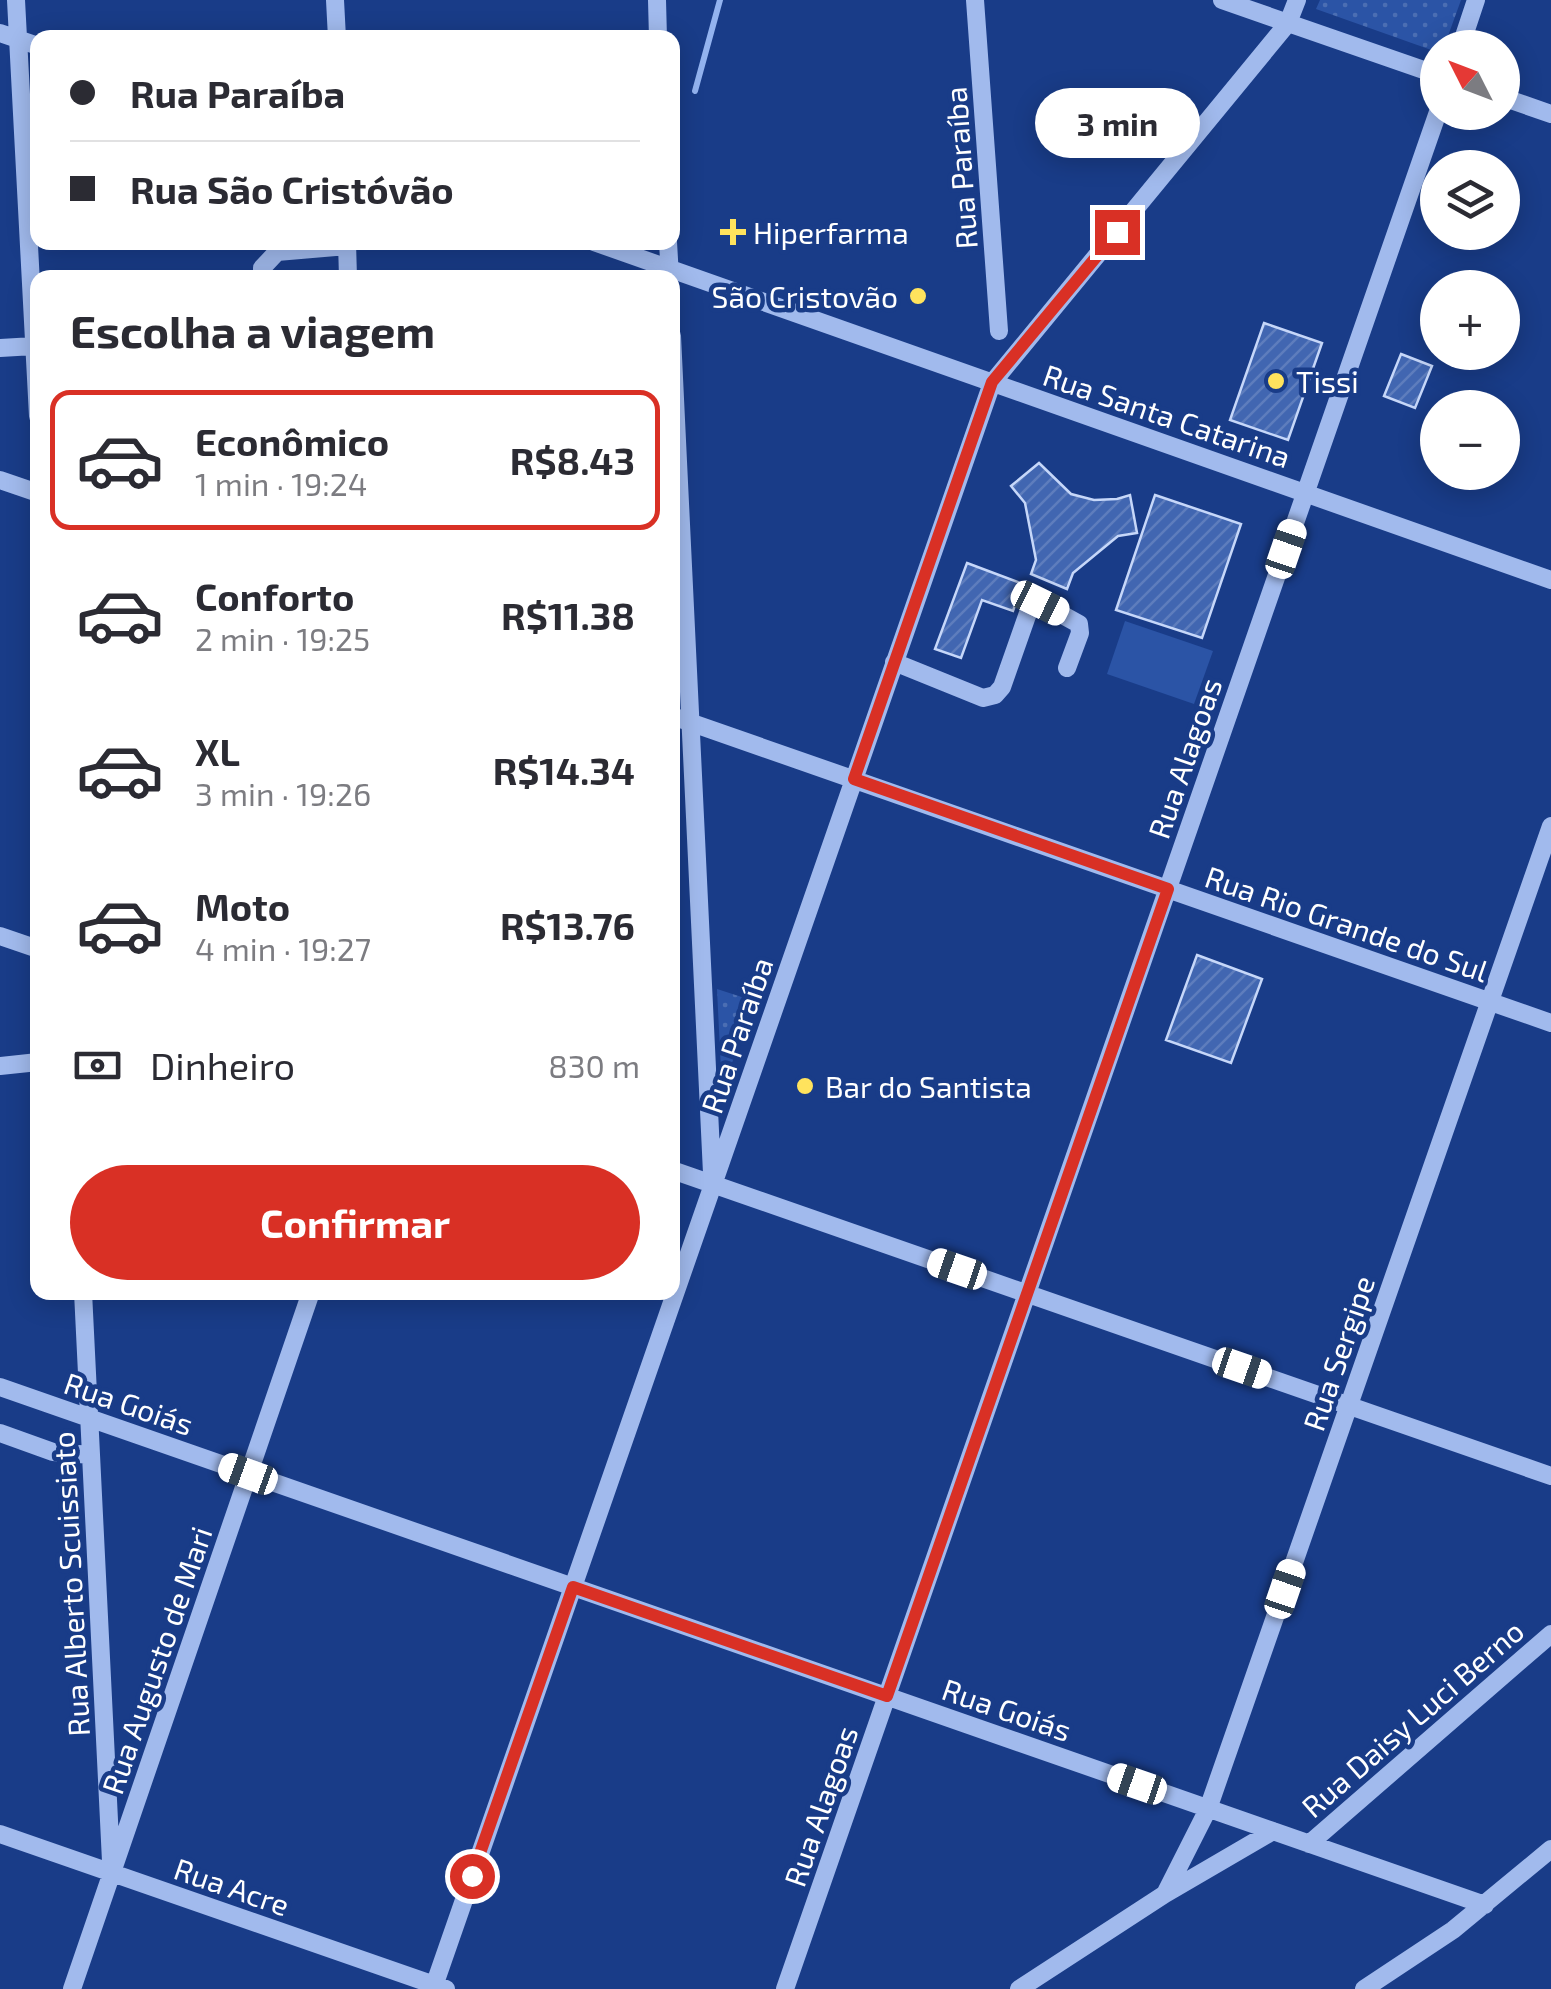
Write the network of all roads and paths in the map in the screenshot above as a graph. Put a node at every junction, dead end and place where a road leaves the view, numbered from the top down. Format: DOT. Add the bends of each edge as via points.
graph roads {
  1 [pos="16,0"];
  2 [pos="335,0"];
  3 [pos="656,0"];
  4 [pos="975,0"];
  5 [pos="1222,0"];
  6 [pos="1287,0"];
  7 [pos="1297,0"];
  8 [pos="1476,0"];
  9 [pos="1288,23"];
  10 [pos="337,30"];
  11 [pos="658,30"];
  12 [pos="1466,30"];
  13 [pos="0,32"];
  14 [pos="18,39"];
  15 [pos="30,43"];
  16 [pos="1420,69"];
  17 [pos="1520,103"];
  18 [pos="1551,114"];
  19 [pos="1432,130"];
  20 [pos="294,250"];
  21 [pos="613,250"];
  22 [pos="30,270"];
  23 [pos="262,270"];
  24 [pos="662,270"];
  25 [pos="680,277"];
  26 [pos="999,331"];
  27 [pos="30,346"];
  28 [pos="0,348"];
  29 [pos="992,382"];
  30 [pos="0,480"];
  31 [pos="30,491"];
  32 [pos="1305,493"];
  33 [pos="1551,580"];
  34 [pos="680,642"];
  35 [pos="894,662"];
  36 [pos="1067,668"];
  37 [pos="682,719"];
  38 [pos="854,779"];
  39 [pos="1551,826"];
  40 [pos="1168,889"];
  41 [pos="0,936"];
  42 [pos="30,945"];
  43 [pos="1490,1002"];
  44 [pos="1551,1023"];
  45 [pos="30,1063"];
  46 [pos="0,1066"];
  47 [pos="680,1173"];
  48 [pos="713,1184"];
  49 [pos="680,1279"];
  50 [pos="1027,1294"];
  51 [pos="84,1300"];
  52 [pos="307,1300"];
  53 [pos="673,1300"];
  54 [pos="0,1387"];
  55 [pos="1349,1406"];
  56 [pos="90,1418"];
  57 [pos="0,1433"];
  58 [pos="90,1455"];
  59 [pos="248,1474"];
  60 [pos="1551,1476"];
  61 [pos="573,1587"];
  62 [pos="1551,1634"];
  63 [pos="887,1696"];
  64 [pos="1208,1809"];
  65 [pos="1272,1831"];
  66 [pos="0,1834"];
  67 [pos="1309,1844"];
  68 [pos="1551,1849"];
  69 [pos="1534,1865"];
  70 [pos="112,1873"];
  71 [pos="1551,1874"];
  72 [pos="1165,1894"];
  73 [pos="1485,1905"];
  74 [pos="438,1988"];
  75 [pos="72,1989"];
  76 [pos="786,1989"];
  77 [pos="1018,1989"];
  78 [pos="1364,1989"];
  1 -- 14 [label="street"];
  2 -- 10 [label="street"];
  3 -- 11 [label="street"];
  4 -- 26 [label="street, Rua Paraíba"];
  5 -- 9 [label="street"];
  6 -- 9 [label="street"];
  7 -- 9 [label="street"];
  8 -- 12 [label="street"];
  9 -- 16 [label="street"];
  9 -- 29 [label="street"];
  13 -- 14 [label="street"];
  14 -- 15 [label="street"];
  14 -- 22 [label="street"];
  17 -- 18 [label="street"];
  19 -- 32 [label="street, Rua Alagoas"];
  20 -- 23 [label="street" via="276,252"];
  21 -- 24 [label="street, Rua Santa Catarina"];
  25 -- 29 [label="street, Rua Santa Catarina"];
  27 -- 28 [label="street"];
  29 -- 32 [label="street, Rua Santa Catarina"];
  29 -- 35 [label="street, Rua Paraíba"];
  30 -- 31 [label="street"];
  32 -- 33 [label="street, Rua Santa Catarina"];
  32 -- 40 [label="street, Rua Alagoas"];
  34 -- 37 [label="street"];
  35 -- 36 [label="street" via="983,698 995,695 1028,613 1040,603 1079,624"];
  35 -- 38 [label="street, Rua Paraíba"];
  37 -- 38 [label="street, Rua Rio Grande do Sul"];
  37 -- 48 [label="street"];
  38 -- 40 [label="street, Rua Rio Grande do Sul"];
  38 -- 48 [label="street, Rua Paraíba"];
  39 -- 43 [label="street, Rua Sergipe"];
  40 -- 43 [label="street, Rua Rio Grande do Sul"];
  40 -- 50 [label="street, Rua Alagoas"];
  41 -- 42 [label="street"];
  43 -- 44 [label="street, Rua Rio Grande do Sul"];
  43 -- 55 [label="street, Rua Sergipe"];
  45 -- 46 [label="street"];
  47 -- 48 [label="street"];
  48 -- 49 [label="street, Rua Paraíba"];
  48 -- 50 [label="street"];
  50 -- 55 [label="street"];
  50 -- 63 [label="street, Rua Alagoas"];
  51 -- 56 [label="street, Rua Alberto Scuissiato"];
  52 -- 59 [label="street, Rua Augusto de Mari"];
  53 -- 61 [label="street, Rua Paraíba"];
  54 -- 56 [label="street, Rua Goiás"];
  55 -- 60 [label="street"];
  55 -- 64 [label="street, Rua Sergipe"];
  56 -- 58 [label="street, Rua Alberto Scuissiato"];
  56 -- 59 [label="street, Rua Goiás"];
  57 -- 58 [label="street" via="53,1452"];
  58 -- 70 [label="street, Rua Alberto Scuissiato"];
  59 -- 61 [label="street, Rua Goiás"];
  59 -- 70 [label="street, Rua Augusto de Mari"];
  61 -- 63 [label="street, Rua Goiás"];
  61 -- 74 [label="street, Rua Paraíba"];
  62 -- 67 [label="street, Rua Daisy Luci Berno"];
  63 -- 64 [label="street, Rua Goiás"];
  63 -- 76 [label="street, Rua Alagoas"];
  64 -- 65 [label="street, Rua Goiás"];
  64 -- 72 [label="street, Rua Sergipe"];
  65 -- 67 [label="street, Rua Goiás"];
  65 -- 72 [label="street, Rua Daisy Luci Berno"];
  66 -- 70 [label="street, Rua Acre"];
  67 -- 73 [label="street, Rua Goiás"];
  68 -- 69 [label="street"];
  69 -- 71 [label="street"];
  69 -- 73 [label="street"];
  70 -- 74 [label="street, Rua Acre"];
  70 -- 75 [label="street, Rua Augusto de Mari"];
  72 -- 77 [label="street, Rua Daisy Luci Berno"];
  73 -- 78 [label="street"];
}
